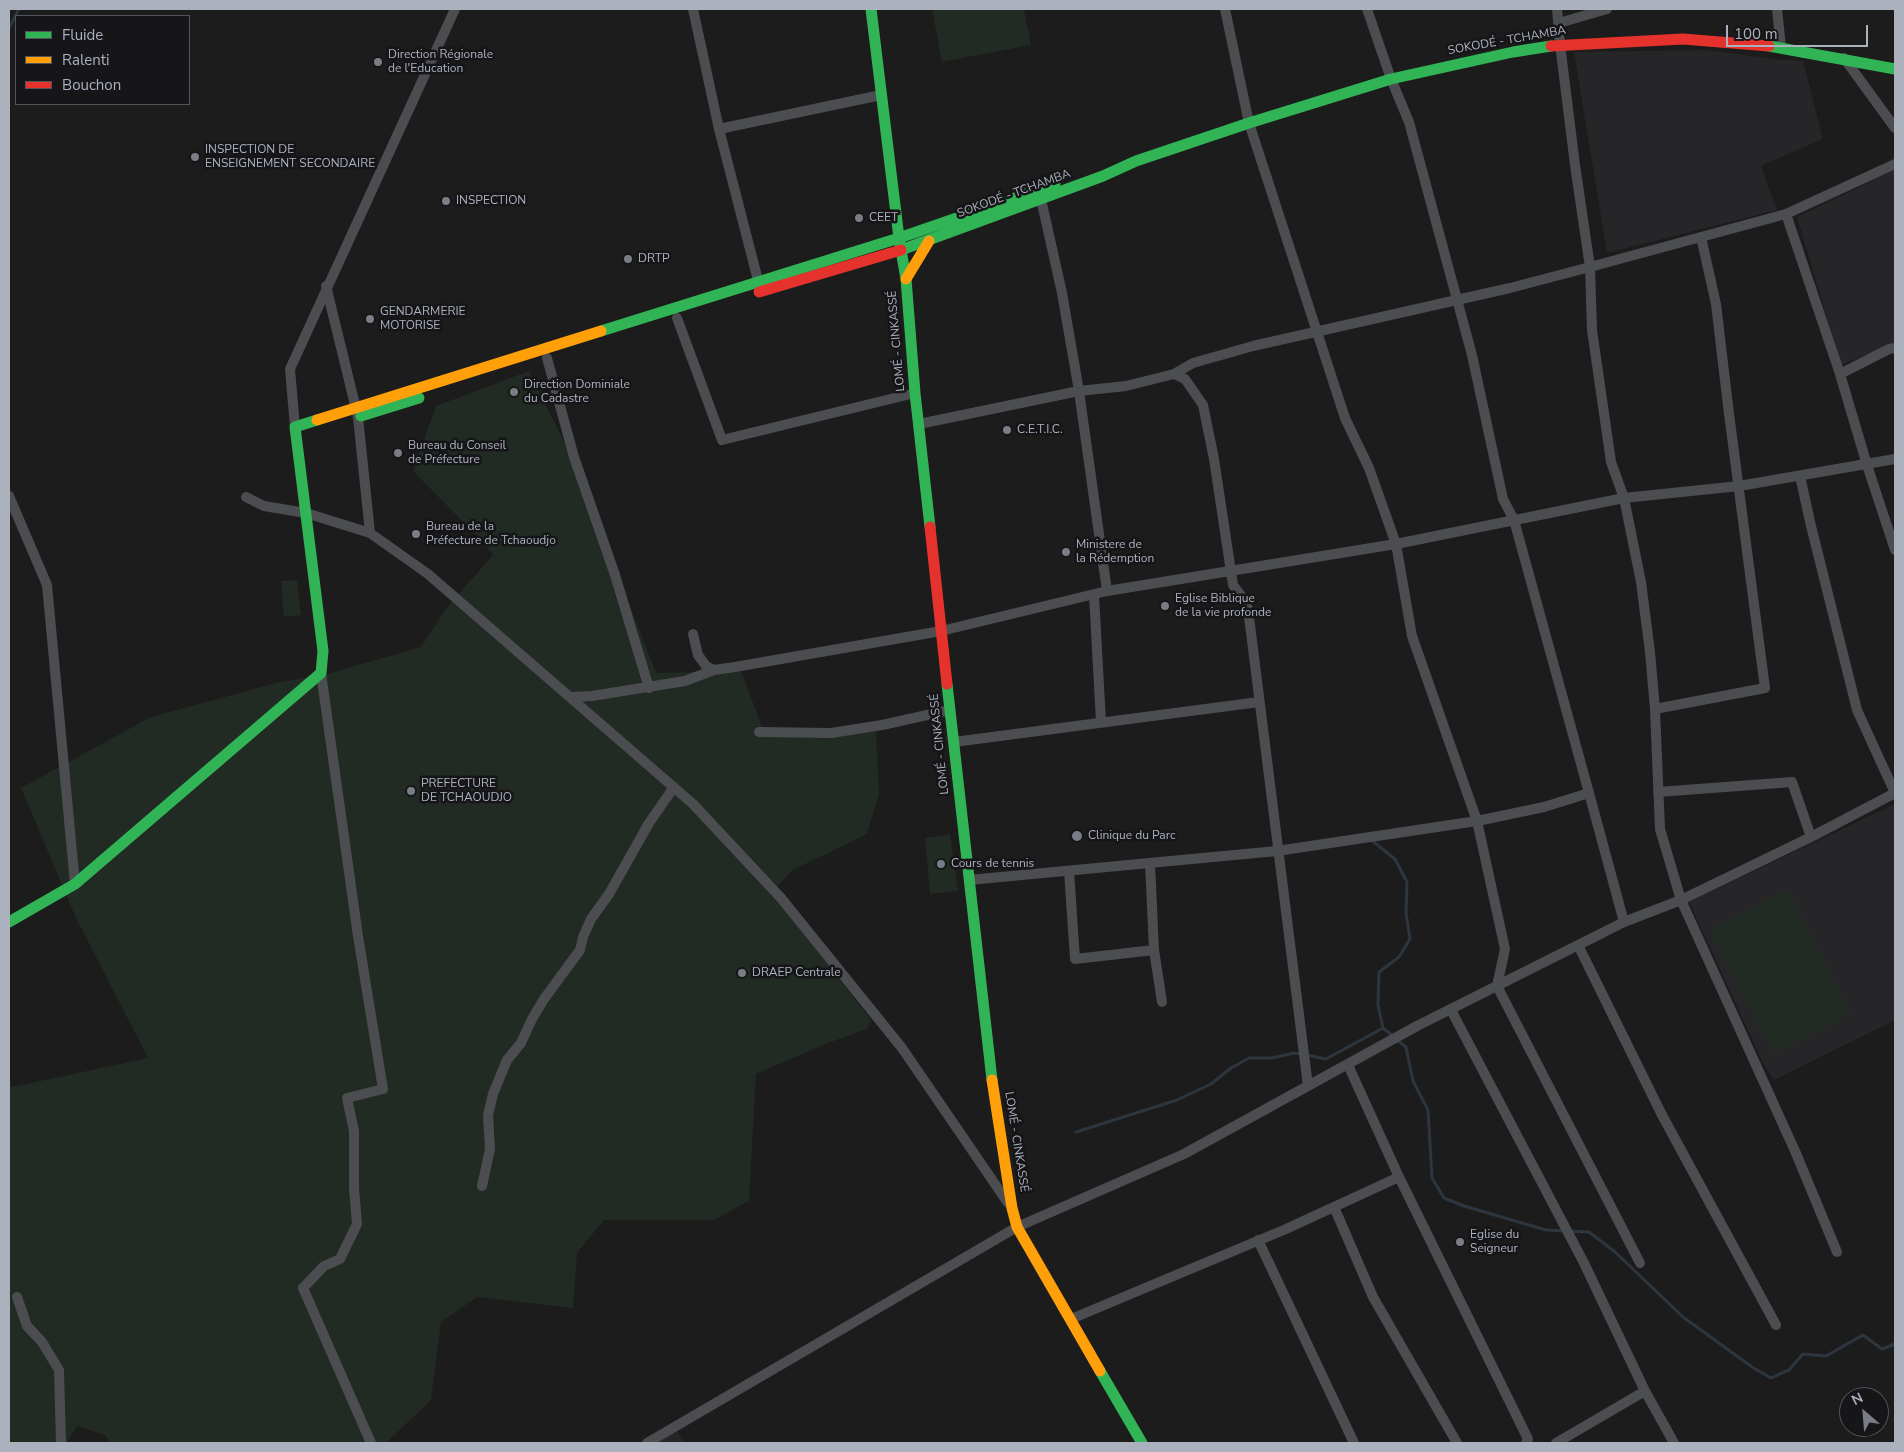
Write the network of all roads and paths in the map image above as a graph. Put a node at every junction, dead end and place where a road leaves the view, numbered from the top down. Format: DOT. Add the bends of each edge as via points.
graph roads {
  1 [pos="455,9"];
  2 [pos="693,9"];
  3 [pos="871,9"];
  4 [pos="1225,9"];
  5 [pos="1367,9"];
  6 [pos="1558,9"];
  7 [pos="1606,9"];
  8 [pos="1776,9"];
  9 [pos="1559,23"];
  10 [pos="1560,44"];
  11 [pos="1781,48"];
  12 [pos="1844,58"];
  13 [pos="1895,68"];
  14 [pos="1392,79"];
  15 [pos="881,95"];
  16 [pos="1249,123"];
  17 [pos="1895,128"];
  18 [pos="719,129"];
  19 [pos="1136,161"];
  20 [pos="1895,164"];
  21 [pos="1041,199"];
  22 [pos="1786,214"];
  23 [pos="1701,237"];
  24 [pos="899,238"];
  25 [pos="929,241"];
  26 [pos="901,250"];
  27 [pos="1590,267"];
  28 [pos="906,279"];
  29 [pos="326,286"];
  30 [pos="760,287"];
  31 [pos="1457,300"];
  32 [pos="677,318"];
  33 [pos="1316,333"];
  34 [pos="1895,348"];
  35 [pos="547,358"];
  36 [pos="1174,374"];
  37 [pos="1840,374"];
  38 [pos="1079,391"];
  39 [pos="915,393"];
  40 [pos="357,413"];
  41 [pos="919,424"];
  42 [pos="295,432"];
  43 [pos="1895,459"];
  44 [pos="1867,465"];
  45 [pos="1800,476"];
  46 [pos="1739,486"];
  47 [pos="9,496"];
  48 [pos="246,497"];
  49 [pos="1624,498"];
  50 [pos="306,513"];
  51 [pos="1514,520"];
  52 [pos="370,533"];
  53 [pos="1396,544"];
  54 [pos="1895,550"];
  55 [pos="1231,572"];
  56 [pos="1107,592"];
  57 [pos="1094,594"];
  58 [pos="942,631"];
  59 [pos="693,634"];
  60 [pos="714,670"];
  61 [pos="321,673"];
  62 [pos="649,688"];
  63 [pos="570,697"];
  64 [pos="1259,702"];
  65 [pos="1655,709"];
  66 [pos="950,710"];
  67 [pos="1101,722"];
  68 [pos="759,732"];
  69 [pos="954,742"];
  70 [pos="674,787"];
  71 [pos="1658,792"];
  72 [pos="1895,793"];
  73 [pos="1589,794"];
  74 [pos="1477,821"];
  75 [pos="1811,837"];
  76 [pos="1277,851"];
  77 [pos="1150,863"];
  78 [pos="1069,871"];
  79 [pos="969,880"];
  80 [pos="75,884"];
  81 [pos="1681,900"];
  82 [pos="9,922"];
  83 [pos="1624,922"];
  84 [pos="1578,946"];
  85 [pos="1154,950"];
  86 [pos="1497,986"];
  87 [pos="1162,1002"];
  88 [pos="1451,1010"];
  89 [pos="1348,1064"];
  90 [pos="1308,1086"];
  91 [pos="1399,1177"];
  92 [pos="482,1186"];
  93 [pos="1334,1207"];
  94 [pos="1012,1208"];
  95 [pos="1017,1227"];
  96 [pos="1258,1240"];
  97 [pos="1837,1252"];
  98 [pos="1640,1263"];
  99 [pos="17,1297"];
  100 [pos="1070,1319"];
  101 [pos="1776,1325"];
  102 [pos="1645,1391"];
  103 [pos="1529,1442"];
  104 [pos="61,1443"];
  105 [pos="371,1443"];
  106 [pos="647,1443"];
  107 [pos="1142,1443"];
  108 [pos="1354,1443"];
  109 [pos="1457,1443"];
  110 [pos="1556,1443"];
  111 [pos="1674,1443"];
  1 -- 29 [label="street"];
  2 -- 18 [label="street"];
  3 -- 15 [label="main road, LOMÉ - CINKASSÉ"];
  4 -- 16 [label="street"];
  5 -- 14 [label="street"];
  6 -- 9 [label="street"];
  7 -- 9 [label="street"];
  8 -- 11 [label="street"];
  9 -- 10 [label="street"];
  10 -- 11 [label="main road, SOKODÉ - TCHAMBA" via="1683,39"];
  10 -- 14 [label="main road, SOKODÉ - TCHAMBA"];
  10 -- 27 [label="street"];
  11 -- 12 [label="main road, SOKODÉ - TCHAMBA"];
  12 -- 13 [label="main road, SOKODÉ - TCHAMBA"];
  12 -- 17 [label="street"];
  14 -- 16 [label="main road, SOKODÉ - TCHAMBA"];
  14 -- 31 [label="street" via="1410,122"];
  15 -- 18 [label="street"];
  15 -- 24 [label="main road, LOMÉ - CINKASSÉ"];
  16 -- 19 [label="main road, SOKODÉ - TCHAMBA"];
  16 -- 33 [label="street"];
  18 -- 30 [label="street"];
  19 -- 21 [label="main road, SOKODÉ - TCHAMBA"];
  19 -- 24 [label="main road, SOKODÉ - TCHAMBA" via="1100,169"];
  20 -- 22 [label="street"];
  21 -- 25 [label="main road, SOKODÉ - TCHAMBA"];
  21 -- 38 [label="street"];
  22 -- 23 [label="street"];
  22 -- 37 [label="street"];
  23 -- 27 [label="street"];
  23 -- 46 [label="street" via="1716,304"];
  24 -- 26 [label="main road, LOMÉ - CINKASSÉ"];
  24 -- 30 [label="main road, SOKODÉ - TCHAMBA"];
  25 -- 26 [label="main road, SOKODÉ - TCHAMBA"];
  25 -- 28 [label="main road"];
  26 -- 28 [label="main road, LOMÉ - CINKASSÉ"];
  26 -- 30 [label="main road, SOKODÉ - TCHAMBA"];
  27 -- 31 [label="street"];
  27 -- 49 [label="street" via="1592,330 1611,462"];
  28 -- 39 [label="main road, LOMÉ - CINKASSÉ"];
  29 -- 40 [label="street"];
  29 -- 42 [label="street" via="290,369"];
  30 -- 32 [label="main road"];
  30 -- 40 [label="main road"];
  31 -- 33 [label="street"];
  31 -- 51 [label="street" via="1504,500"];
  32 -- 35 [label="main road"];
  32 -- 39 [label="street" via="722,440"];
  33 -- 36 [label="street" via="1210,358"];
  33 -- 53 [label="street" via="1345,418 1369,468"];
  34 -- 37 [label="street"];
  35 -- 40 [label="main road"];
  35 -- 62 [label="street" via="574,457 615,575"];
  36 -- 38 [label="street" via="1126,386"];
  36 -- 55 [label="street" via="1185,379 1203,406"];
  37 -- 44 [label="street"];
  38 -- 41 [label="street"];
  38 -- 56 [label="street"];
  39 -- 41 [label="main road, LOMÉ - CINKASSÉ"];
  40 -- 42 [label="main road"];
  40 -- 52 [label="street"];
  41 -- 58 [label="main road, LOMÉ - CINKASSÉ"];
  42 -- 50 [label="main road"];
  43 -- 44 [label="street"];
  44 -- 45 [label="street"];
  44 -- 54 [label="street"];
  45 -- 46 [label="street"];
  45 -- 72 [label="street" via="1857,710"];
  46 -- 49 [label="street"];
  46 -- 65 [label="street" via="1765,688"];
  47 -- 80 [label="street" via="47,585"];
  48 -- 50 [label="street" via="264,506"];
  49 -- 51 [label="street"];
  49 -- 65 [label="street" via="1641,582"];
  50 -- 52 [label="street"];
  50 -- 61 [label="main road" via="323,652"];
  51 -- 53 [label="street"];
  51 -- 73 [label="street"];
  52 -- 63 [label="street" via="428,574"];
  53 -- 55 [label="street"];
  53 -- 74 [label="street" via="1412,636"];
  55 -- 56 [label="street"];
  55 -- 64 [label="street" via="1233,585 1248,609"];
  56 -- 57 [label="street"];
  57 -- 58 [label="street"];
  57 -- 67 [label="street"];
  58 -- 60 [label="street"];
  58 -- 66 [label="main road, LOMÉ - CINKASSÉ"];
  59 -- 60 [label="street" via="701,661"];
  60 -- 62 [label="street" via="685,681"];
  61 -- 80 [label="main road"];
  61 -- 105 [label="street" via="383,1090 347,1098 354,1131 357,1224 340,1259 324,1266 303,1288"];
  62 -- 63 [label="street"];
  63 -- 70 [label="street"];
  64 -- 67 [label="street"];
  64 -- 76 [label="street"];
  65 -- 71 [label="street"];
  66 -- 68 [label="street" via="831,733"];
  66 -- 69 [label="main road, LOMÉ - CINKASSÉ"];
  67 -- 69 [label="street"];
  69 -- 79 [label="main road, LOMÉ - CINKASSÉ"];
  70 -- 92 [label="street" via="592,919 580,950 544,999 521,1043 507,1060 488,1115 490,1149"];
  70 -- 94 [label="street" via="781,898 902,1048"];
  71 -- 75 [label="street" via="1792,782"];
  71 -- 81 [label="street" via="1660,829"];
  72 -- 75 [label="street"];
  73 -- 74 [label="street"];
  73 -- 83 [label="street"];
  74 -- 76 [label="street"];
  74 -- 86 [label="street" via="1505,949"];
  75 -- 81 [label="street"];
  76 -- 77 [label="street"];
  76 -- 90 [label="street"];
  77 -- 78 [label="street"];
  77 -- 85 [label="street"];
  78 -- 79 [label="street"];
  78 -- 85 [label="street" via="1075,959"];
  79 -- 94 [label="main road, LOMÉ - CINKASSÉ" via="992,1083"];
  80 -- 82 [label="main road"];
  81 -- 83 [label="street"];
  81 -- 97 [label="street" via="1795,1151"];
  83 -- 84 [label="street"];
  84 -- 86 [label="street"];
  84 -- 101 [label="street" via="1662,1115"];
  85 -- 87 [label="street"];
  86 -- 88 [label="street"];
  86 -- 98 [label="street"];
  88 -- 89 [label="street"];
  88 -- 102 [label="street" via="1584,1263"];
  89 -- 90 [label="street"];
  89 -- 91 [label="street"];
  90 -- 95 [label="street" via="1184,1154"];
  91 -- 93 [label="street"];
  91 -- 103 [label="street"];
  93 -- 96 [label="street"];
  93 -- 109 [label="street" via="1373,1296"];
  94 -- 95 [label="main road, LOMÉ - CINKASSÉ"];
  95 -- 100 [label="main road, LOMÉ - CINKASSÉ"];
  95 -- 106 [label="street"];
  96 -- 100 [label="street"];
  96 -- 108 [label="street"];
  99 -- 104 [label="street" via="28,1326 59,1370"];
  100 -- 107 [label="main road, LOMÉ - CINKASSÉ"];
  102 -- 110 [label="street"];
  102 -- 111 [label="street"];
}
